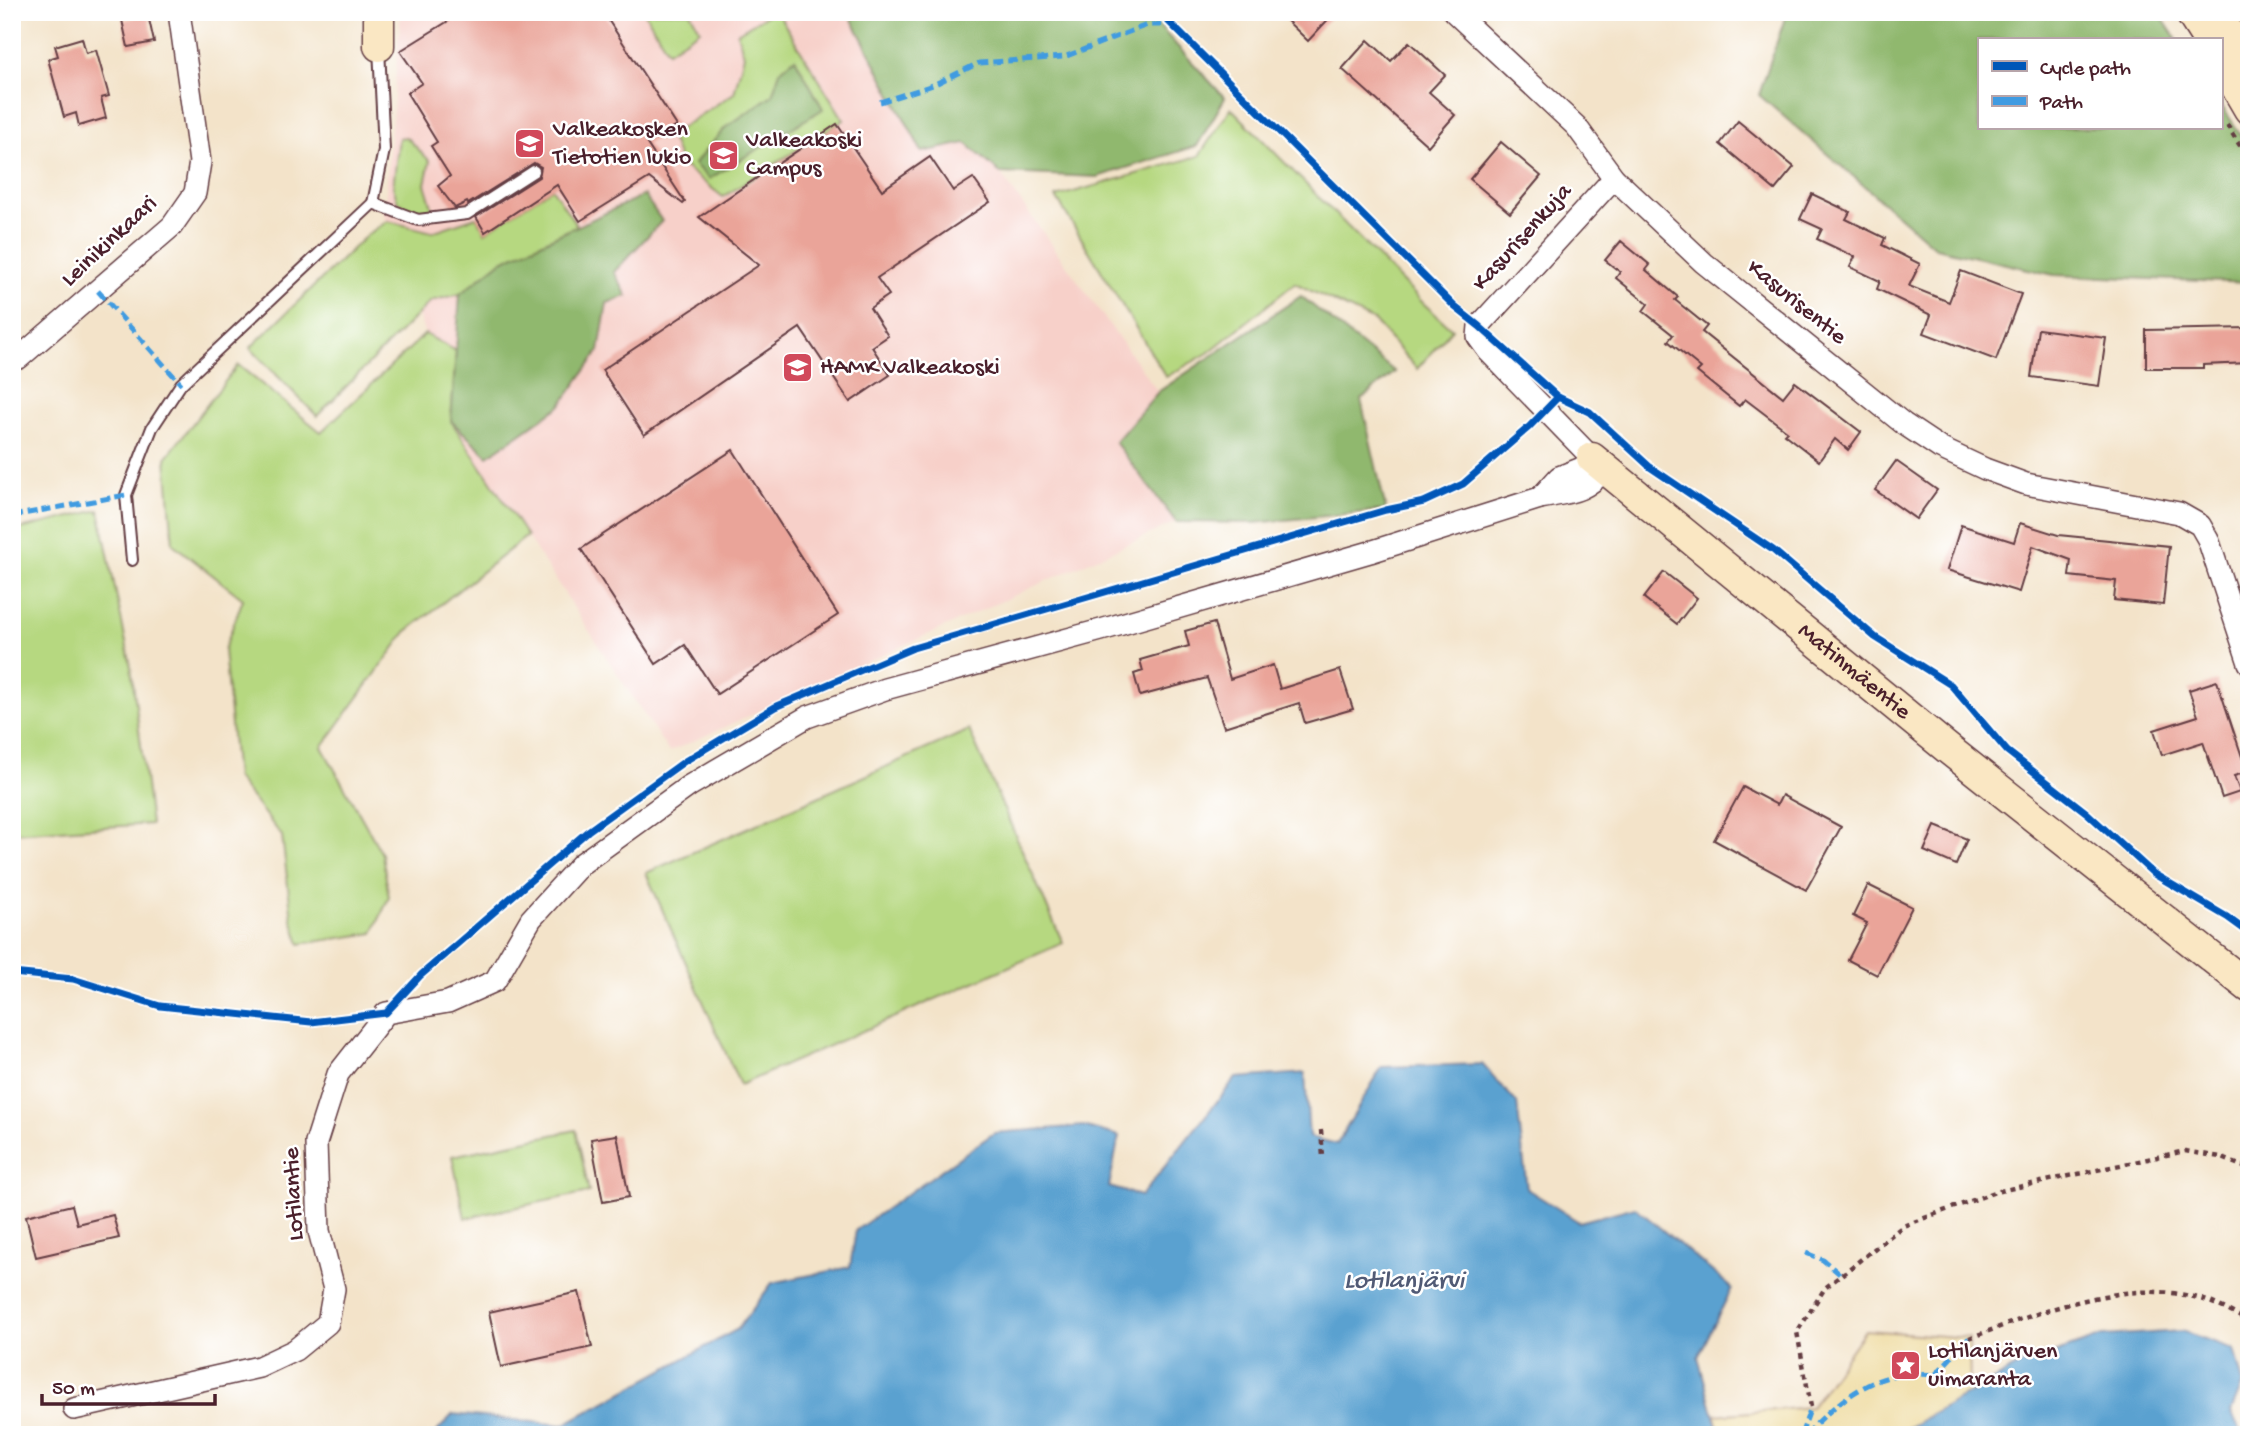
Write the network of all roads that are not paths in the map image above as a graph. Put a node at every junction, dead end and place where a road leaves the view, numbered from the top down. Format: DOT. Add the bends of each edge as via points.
graph roads {
  1 [pos="179,12"];
  2 [pos="379,12"];
  3 [pos="1454,12"];
  4 [pos="2190,12"];
  5 [pos="2216,12"];
  6 [pos="2207,38"];
  7 [pos="379,46"];
  8 [pos="2222,63"];
  9 [pos="2249,67"];
  10 [pos="2249,109"];
  11 [pos="534,171"];
  12 [pos="1614,178"];
  13 [pos="373,203"];
  14 [pos="1478,337"];
  15 [pos="12,360"];
  16 [pos="1599,463"];
  17 [pos="132,560"];
  18 [pos="2249,663"];
  19 [pos="2249,987"];
  20 [pos="75,1409"];
  1 -- 15 [label="street, Leinikinkaari" via="200,162 195,193 172,226"];
  2 -- 7 [label="street"];
  3 -- 12 [label="street, Kasurisentie" via="1576,126"];
  4 -- 6 [label="street"];
  5 -- 9 [label="street"];
  7 -- 13 [label="lane" via="384,150"];
  8 -- 10 [label="street"];
  11 -- 13 [label="lane" via="467,214 418,220"];
  12 -- 14 [label="street, Kasurisenkuja" via="1479,326"];
  12 -- 18 [label="street, Kasurisentie" via="1704,263 1940,448 2026,484 2179,513 2200,525"];
  13 -- 17 [label="lane" via="181,384 152,428 126,495"];
  14 -- 16 [label="street, Matinmäentie"];
  16 -- 19 [label="street, Matinmäentie"];
  16 -- 20 [label="street, Lotilantie" via="1591,485 1569,493 885,689 807,717 689,786 581,864 531,919 495,981 449,1002 386,1013 338,1074 317,1143 319,1231 334,1289 328,1323 295,1350 259,1367"];
}
